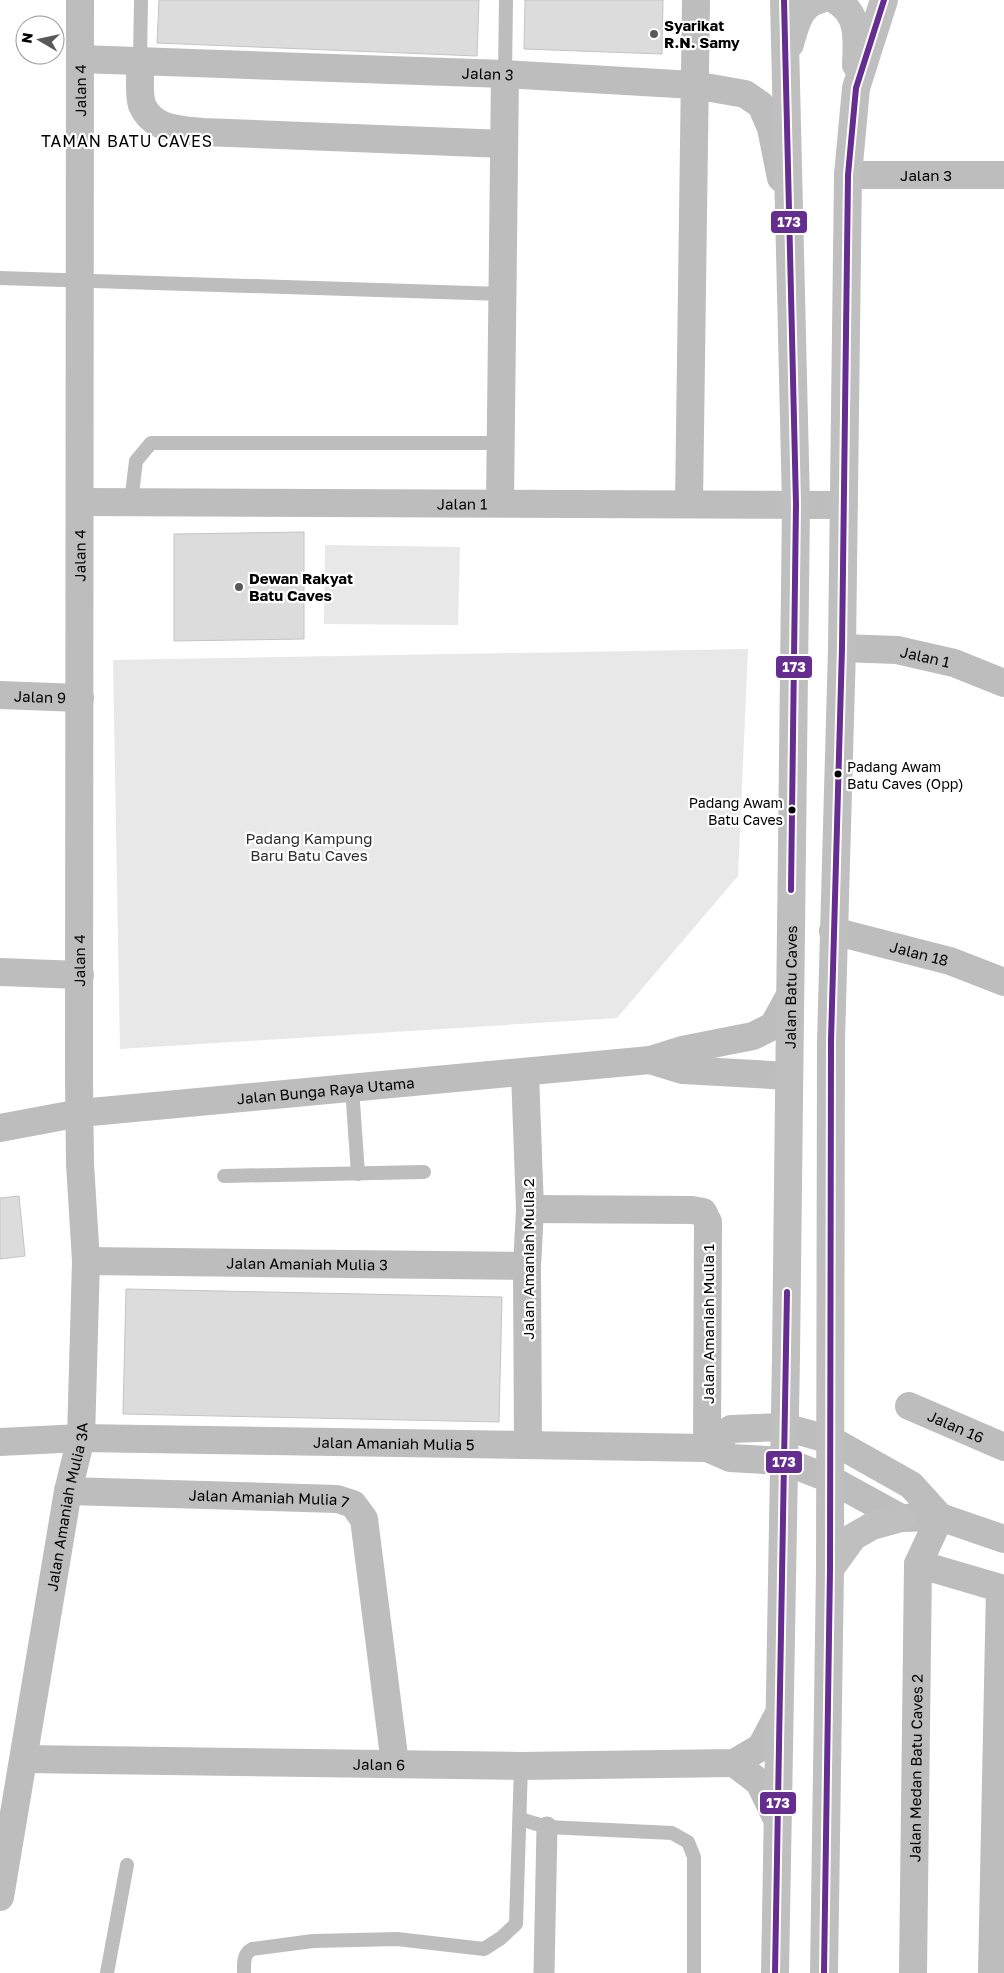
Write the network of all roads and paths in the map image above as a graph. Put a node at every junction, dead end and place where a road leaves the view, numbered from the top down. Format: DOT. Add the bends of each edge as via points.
graph roads {
  1 [pos="80,0"];
  2 [pos="141,0"];
  3 [pos="506,0"];
  4 [pos="696,0"];
  5 [pos="784,0"];
  6 [pos="818,0"];
  7 [pos="835,0"];
  8 [pos="884,0"];
  9 [pos="80,58"];
  10 [pos="786,58"];
  11 [pos="140,61"];
  12 [pos="504,74"];
  13 [pos="694,85"];
  14 [pos="856,88"];
  15 [pos="504,144"];
  16 [pos="848,175"];
  17 [pos="1004,175"];
  18 [pos="790,231"];
  19 [pos="0,278"];
  20 [pos="80,281"];
  21 [pos="502,294"];
  22 [pos="501,443"];
  23 [pos="80,502"];
  24 [pos="131,502"];
  25 [pos="500,503"];
  26 [pos="689,504"];
  27 [pos="796,504"];
  28 [pos="844,504"];
  29 [pos="842,648"];
  30 [pos="1004,683"];
  31 [pos="0,695"];
  32 [pos="80,698"];
  33 [pos="833,931"];
  34 [pos="0,972"];
  35 [pos="80,976"];
  36 [pos="1004,982"];
  37 [pos="789,997"];
  38 [pos="831,1041"];
  39 [pos="650,1060"];
  40 [pos="525,1073"];
  41 [pos="789,1076"];
  42 [pos="352,1088"];
  43 [pos="80,1113"];
  44 [pos="0,1128"];
  45 [pos="424,1172"];
  46 [pos="358,1174"];
  47 [pos="224,1176"];
  48 [pos="530,1209"];
  49 [pos="86,1261"];
  50 [pos="527,1266"];
  51 [pos="909,1406"];
  52 [pos="784,1427"];
  53 [pos="80,1438"];
  54 [pos="831,1440"];
  55 [pos="0,1442"];
  56 [pos="528,1445"];
  57 [pos="1004,1447"];
  58 [pos="707,1448"];
  59 [pos="784,1461"];
  60 [pos="830,1479"];
  61 [pos="68,1491"];
  62 [pos="940,1517"];
  63 [pos="902,1518"];
  64 [pos="1004,1539"];
  65 [pos="918,1564"];
  66 [pos="830,1570"];
  67 [pos="1002,1588"];
  68 [pos="779,1713"];
  69 [pos="24,1759"];
  70 [pos="734,1763"];
  71 [pos="396,1764"];
  72 [pos="521,1766"];
  73 [pos="520,1819"];
  74 [pos="776,1819"];
  75 [pos="547,1827"];
  76 [pos="127,1865"];
  77 [pos="0,1896"];
  78 [pos="107,1973"];
  79 [pos="244,1973"];
  80 [pos="544,1973"];
  81 [pos="694,1973"];
  82 [pos="775,1973"];
  83 [pos="824,1973"];
  84 [pos="913,1973"];
  85 [pos="992,1973"];
  1 -- 9 [label="street, Jalan 4"];
  2 -- 11 [label="lane"];
  3 -- 12 [label="lane"];
  4 -- 13 [label="street"];
  5 -- 10 [label="main road, Jalan Batu Caves"];
  6 -- 10 [label="main road" via="801,14"];
  7 -- 14 [label="main road" via="849,10 854,20"];
  8 -- 14 [label="main road"];
  9 -- 11 [label="street, Jalan 3"];
  9 -- 20 [label="street, Jalan 4"];
  10 -- 18 [label="main road, Jalan Batu Caves"];
  11 -- 12 [label="street, Jalan 3"];
  11 -- 15 [label="street" via="142,104 154,121 168,128"];
  12 -- 13 [label="street, Jalan 3"];
  12 -- 15 [label="street"];
  13 -- 18 [label="street, Jalan 3" via="745,94 761,105 771,128"];
  13 -- 26 [label="street"];
  14 -- 16 [label="main road"];
  15 -- 21 [label="street"];
  16 -- 17 [label="street, Jalan 3"];
  16 -- 28 [label="main road"];
  18 -- 27 [label="main road, Jalan Batu Caves"];
  19 -- 20 [label="lane"];
  20 -- 21 [label="lane"];
  20 -- 23 [label="street, Jalan 4"];
  21 -- 22 [label="street"];
  22 -- 24 [label="lane" via="151,443 136,461"];
  22 -- 25 [label="street"];
  23 -- 24 [label="street, Jalan 1"];
  23 -- 32 [label="street, Jalan 4"];
  24 -- 25 [label="street, Jalan 1"];
  25 -- 26 [label="street, Jalan 1"];
  26 -- 27 [label="street, Jalan 1"];
  27 -- 28 [label="street, Jalan 1"];
  27 -- 37 [label="main road, Jalan Batu Caves"];
  28 -- 29 [label="main road"];
  29 -- 30 [label="street, Jalan 1" via="897,650 954,663"];
  29 -- 33 [label="main road"];
  31 -- 32 [label="street, Jalan 9"];
  32 -- 35 [label="street, Jalan 4"];
  33 -- 36 [label="street, Jalan 18" via="950,961"];
  33 -- 38 [label="main road"];
  34 -- 35 [label="street"];
  35 -- 43 [label="street, Jalan 4"];
  37 -- 39 [label="street, Jalan Bunga Raya Utama" via="773,1026 753,1036"];
  37 -- 41 [label="main road, Jalan Batu Caves"];
  38 -- 41 [label="main road" via="806,1068"];
  38 -- 54 [label="main road"];
  39 -- 40 [label="street, Jalan Bunga Raya Utama"];
  39 -- 41 [label="street, Jalan Bunga Raya Utama" via="684,1070"];
  40 -- 42 [label="street, Jalan Bunga Raya Utama"];
  40 -- 48 [label="street, Jalan Amaniah Mulia 2"];
  41 -- 52 [label="main road, Jalan Batu Caves"];
  42 -- 43 [label="street, Jalan Bunga Raya Utama"];
  42 -- 46 [label="lane"];
  43 -- 44 [label="street, Jalan Bunga Raya Utama"];
  43 -- 49 [label="street, Jalan Amaniah Mulia 3A"];
  45 -- 46 [label="lane"];
  46 -- 47 [label="lane"];
  48 -- 50 [label="street, Jalan Amaniah Mulia 2"];
  48 -- 58 [label="street, Jalan Amaniah Mulia 1" via="703,1212 708,1222"];
  49 -- 50 [label="street, Jalan Amaniah Mulia 3"];
  49 -- 53 [label="street, Jalan Amaniah Mulia 3A"];
  50 -- 56 [label="street, Jalan Amaniah Mulia 2"];
  51 -- 57 [label="street, Jalan 16"];
  52 -- 54 [label="street"];
  52 -- 58 [label="street" via="731,1429"];
  52 -- 59 [label="main road, Jalan Batu Caves"];
  53 -- 55 [label="street, Jalan Amaniah Mulia 5"];
  53 -- 56 [label="street, Jalan Amaniah Mulia 5"];
  53 -- 61 [label="street, Jalan Amaniah Mulia 3A"];
  54 -- 60 [label="main road"];
  54 -- 62 [label="street" via="911,1486"];
  56 -- 58 [label="street, Jalan Amaniah Mulia 5"];
  58 -- 59 [label="street, Jalan Amaniah Mulia 5" via="730,1458"];
  59 -- 60 [label="street, Jalan Amaniah Mulia 5"];
  59 -- 68 [label="main road, Jalan Batu Caves"];
  60 -- 63 [label="street, Jalan Amaniah Mulia 5"];
  60 -- 66 [label="main road"];
  61 -- 69 [label="street, Jalan Amaniah Mulia 3A"];
  61 -- 71 [label="street, Jalan Amaniah Mulia 7" via="337,1499 353,1504 364,1519"];
  62 -- 63 [label="street"];
  62 -- 64 [label="street"];
  62 -- 65 [label="street"];
  63 -- 66 [label="main road" via="872,1526 853,1537"];
  65 -- 67 [label="street"];
  65 -- 84 [label="street, Jalan Medan Batu Caves 2"];
  66 -- 83 [label="main road"];
  67 -- 85 [label="street"];
  68 -- 70 [label="street, Jalan 6" via="761,1747"];
  68 -- 74 [label="main road, Jalan Batu Caves"];
  69 -- 71 [label="street, Jalan 6"];
  69 -- 77 [label="street, Jalan Amaniah Mulia 3A"];
  70 -- 72 [label="street, Jalan 6"];
  70 -- 74 [label="street" via="759,1782"];
  71 -- 72 [label="street, Jalan 6"];
  72 -- 73 [label="lane"];
  73 -- 75 [label="lane"];
  73 -- 79 [label="lane" via="516,1924 484,1949 397,1939 313,1941 252,1949 244,1959"];
  74 -- 82 [label="main road, Jalan Batu Caves"];
  75 -- 80 [label="street"];
  75 -- 81 [label="lane" via="672,1833 688,1842 694,1857"];
  76 -- 78 [label="lane"];
}
